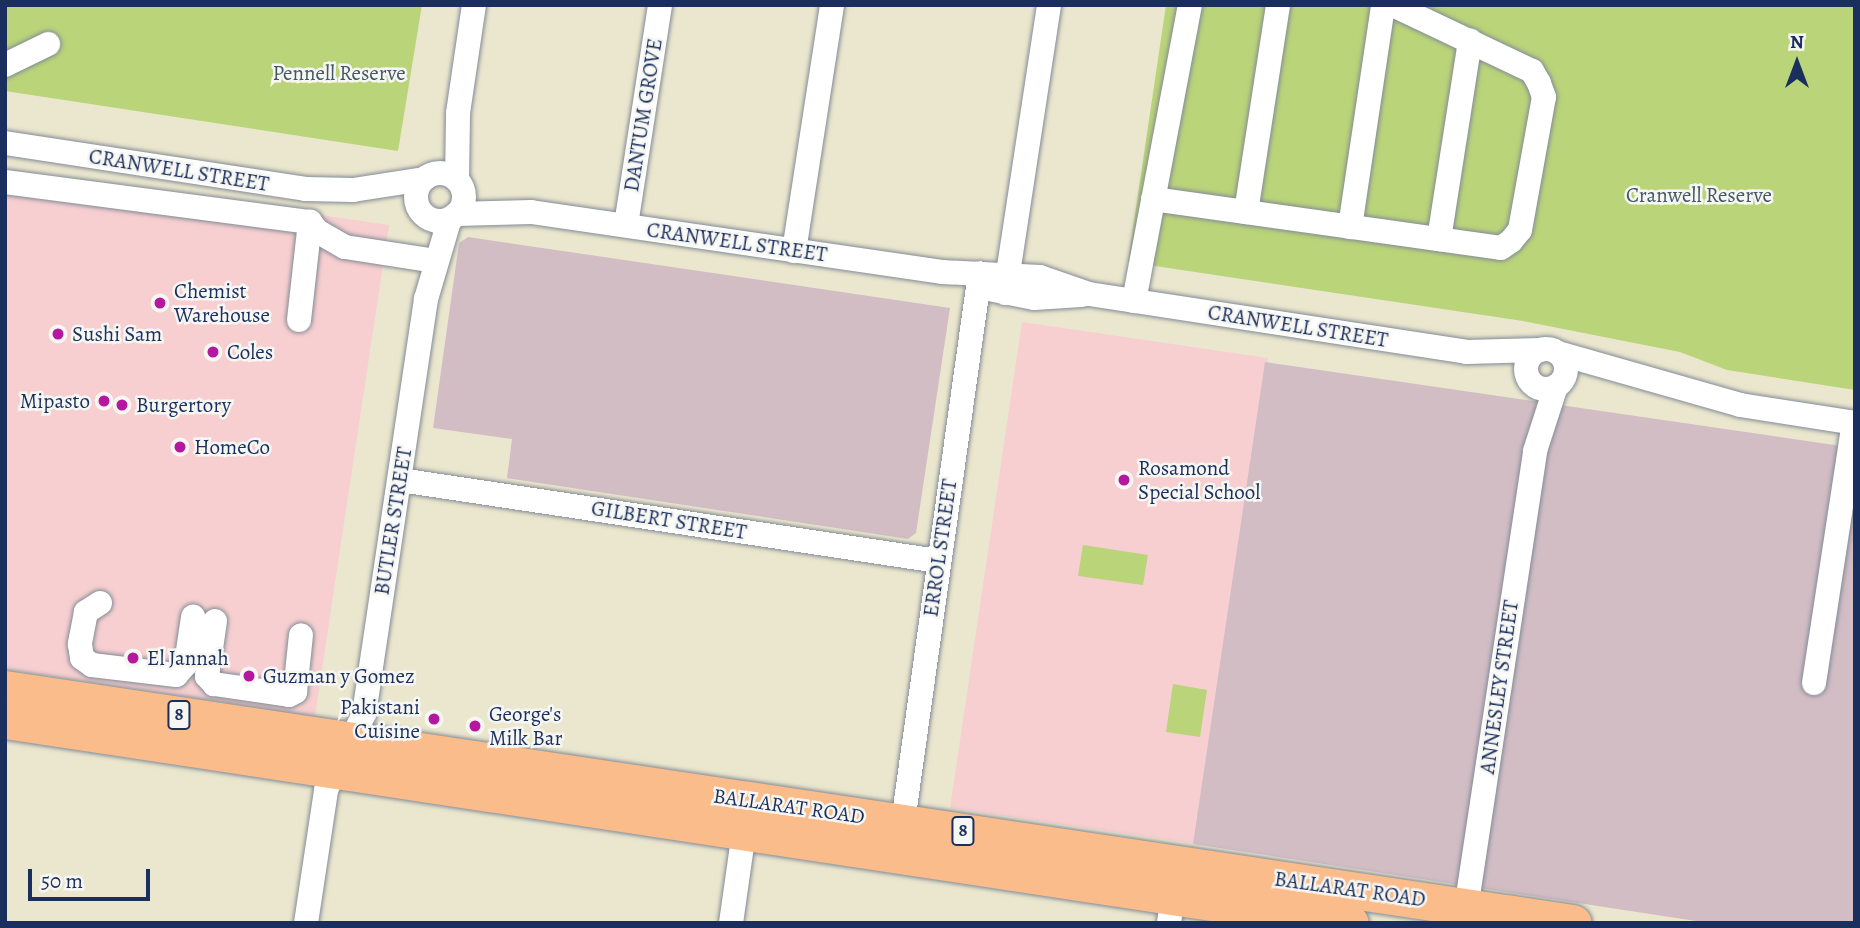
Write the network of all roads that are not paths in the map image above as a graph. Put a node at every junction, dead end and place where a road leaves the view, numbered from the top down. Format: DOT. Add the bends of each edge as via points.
graph roads {
  1 [pos="474,5"];
  2 [pos="660,5"];
  3 [pos="832,5"];
  4 [pos="1049,5"];
  5 [pos="1190,5"];
  6 [pos="1278,5"];
  7 [pos="1383,5"];
  8 [pos="1393,5"];
  9 [pos="1470,40"];
  10 [pos="48,44"];
  11 [pos="5,65"];
  12 [pos="458,113"];
  13 [pos="5,143"];
  14 [pos="428,177"];
  15 [pos="5,182"];
  16 [pos="459,184"];
  17 [pos="353,190"];
  18 [pos="1153,199"];
  19 [pos="420,209"];
  20 [pos="531,212"];
  21 [pos="1246,212"];
  22 [pos="453,216"];
  23 [pos="310,222"];
  24 [pos="626,225"];
  25 [pos="1350,227"];
  26 [pos="1439,239"];
  27 [pos="794,251"];
  28 [pos="429,260"];
  29 [pos="980,280"];
  30 [pos="1006,283"];
  31 [pos="1134,302"];
  32 [pos="299,320"];
  33 [pos="1549,351"];
  34 [pos="1466,352"];
  35 [pos="1621,372"];
  36 [pos="1544,382"];
  37 [pos="1854,423"];
  38 [pos="400,480"];
  39 [pos="938,561"];
  40 [pos="100,603"];
  41 [pos="301,635"];
  42 [pos="1814,683"];
  43 [pos="5,689"];
  44 [pos="5,720"];
  45 [pos="345,757"];
  46 [pos="903,822"];
  47 [pos="744,832"];
  48 [pos="1171,909"];
  49 [pos="1212,912"];
  50 [pos="1466,915"];
  51 [pos="1289,918"];
  52 [pos="306,923"];
  53 [pos="731,923"];
  54 [pos="1350,923"];
  55 [pos="1573,923"];
  1 -- 12 [label="street"];
  2 -- 24 [label="street, DANTUM GROVE"];
  3 -- 27 [label="street"];
  4 -- 30 [label="street"];
  5 -- 18 [label="street"];
  6 -- 21 [label="street"];
  7 -- 25 [label="street"];
  8 -- 9 [label="street"];
  9 -- 26 [label="street"];
  9 -- 26 [label="street" via="1532,71 1544,97 1520,230 1501,248"];
  10 -- 11 [label="street"];
  12 -- 14 [label="street"];
  12 -- 16 [label="street"];
  13 -- 17 [label="street, CRANWELL STREET" via="284,186"];
  14 -- 16 [label="street" via="444,174"];
  14 -- 17 [label="street, CRANWELL STREET"];
  14 -- 19 [label="street" via="417,190"];
  15 -- 23 [label="street"];
  16 -- 20 [label="street, CRANWELL STREET"];
  16 -- 22 [label="street" via="463,201"];
  17 -- 19 [label="street, CRANWELL STREET"];
  18 -- 21 [label="street"];
  18 -- 31 [label="street"];
  19 -- 22 [label="street" via="435,220"];
  19 -- 28 [label="street, BUTLER STREET"];
  20 -- 22 [label="street, CRANWELL STREET"];
  20 -- 24 [label="street, CRANWELL STREET"];
  21 -- 25 [label="street"];
  22 -- 28 [label="street, BUTLER STREET"];
  23 -- 28 [label="street" via="345,247"];
  23 -- 32 [label="street"];
  24 -- 27 [label="street, CRANWELL STREET"];
  25 -- 26 [label="street"];
  27 -- 29 [label="street, CRANWELL STREET"];
  28 -- 38 [label="street, BUTLER STREET"];
  29 -- 30 [label="street, CRANWELL STREET"];
  29 -- 39 [label="street, ERROL STREET"];
  30 -- 31 [label="street, CRANWELL STREET" via="1040,277 1089,294"];
  31 -- 34 [label="street, CRANWELL STREET"];
  33 -- 34 [label="street, CRANWELL STREET"];
  33 -- 35 [label="street, CRANWELL STREET"];
  33 -- 36 [label="street" via="1530,358"];
  33 -- 36 [label="street, ANNESLEY STREET" via="1566,368"];
  34 -- 36 [label="street, CRANWELL STREET"];
  35 -- 36 [label="street, CRANWELL STREET"];
  35 -- 37 [label="street, CRANWELL STREET" via="1740,405"];
  36 -- 50 [label="street, ANNESLEY STREET"];
  37 -- 42 [label="street"];
  38 -- 39 [label="street, GILBERT STREET"];
  38 -- 45 [label="street, BUTLER STREET" via="364,714"];
  39 -- 46 [label="street, ERROL STREET"];
  40 -- 41 [label="street" via="86,612 82,658 92,665 176,675 186,664 197,618 207,676 214,684 289,695 295,692"];
  43 -- 45 [label="highway, BALLARAT ROAD / 8"];
  44 -- 45 [label="highway, BALLARAT ROAD / 8"];
  45 -- 46 [label="highway, BALLARAT ROAD / 8"];
  45 -- 47 [label="highway, BALLARAT ROAD / 8"];
  45 -- 52 [label="street, BUTLER STREET" via="326,790"];
  46 -- 50 [label="highway, BALLARAT ROAD / 8"];
  47 -- 48 [label="highway, BALLARAT ROAD / 8"];
  47 -- 53 [label="street"];
  48 -- 49 [label="highway, BALLARAT ROAD / 8"];
  49 -- 51 [label="highway, BALLARAT ROAD / 8"];
  50 -- 55 [label="highway, BALLARAT ROAD / 8"];
  51 -- 54 [label="highway, BALLARAT ROAD / 8"];
}
